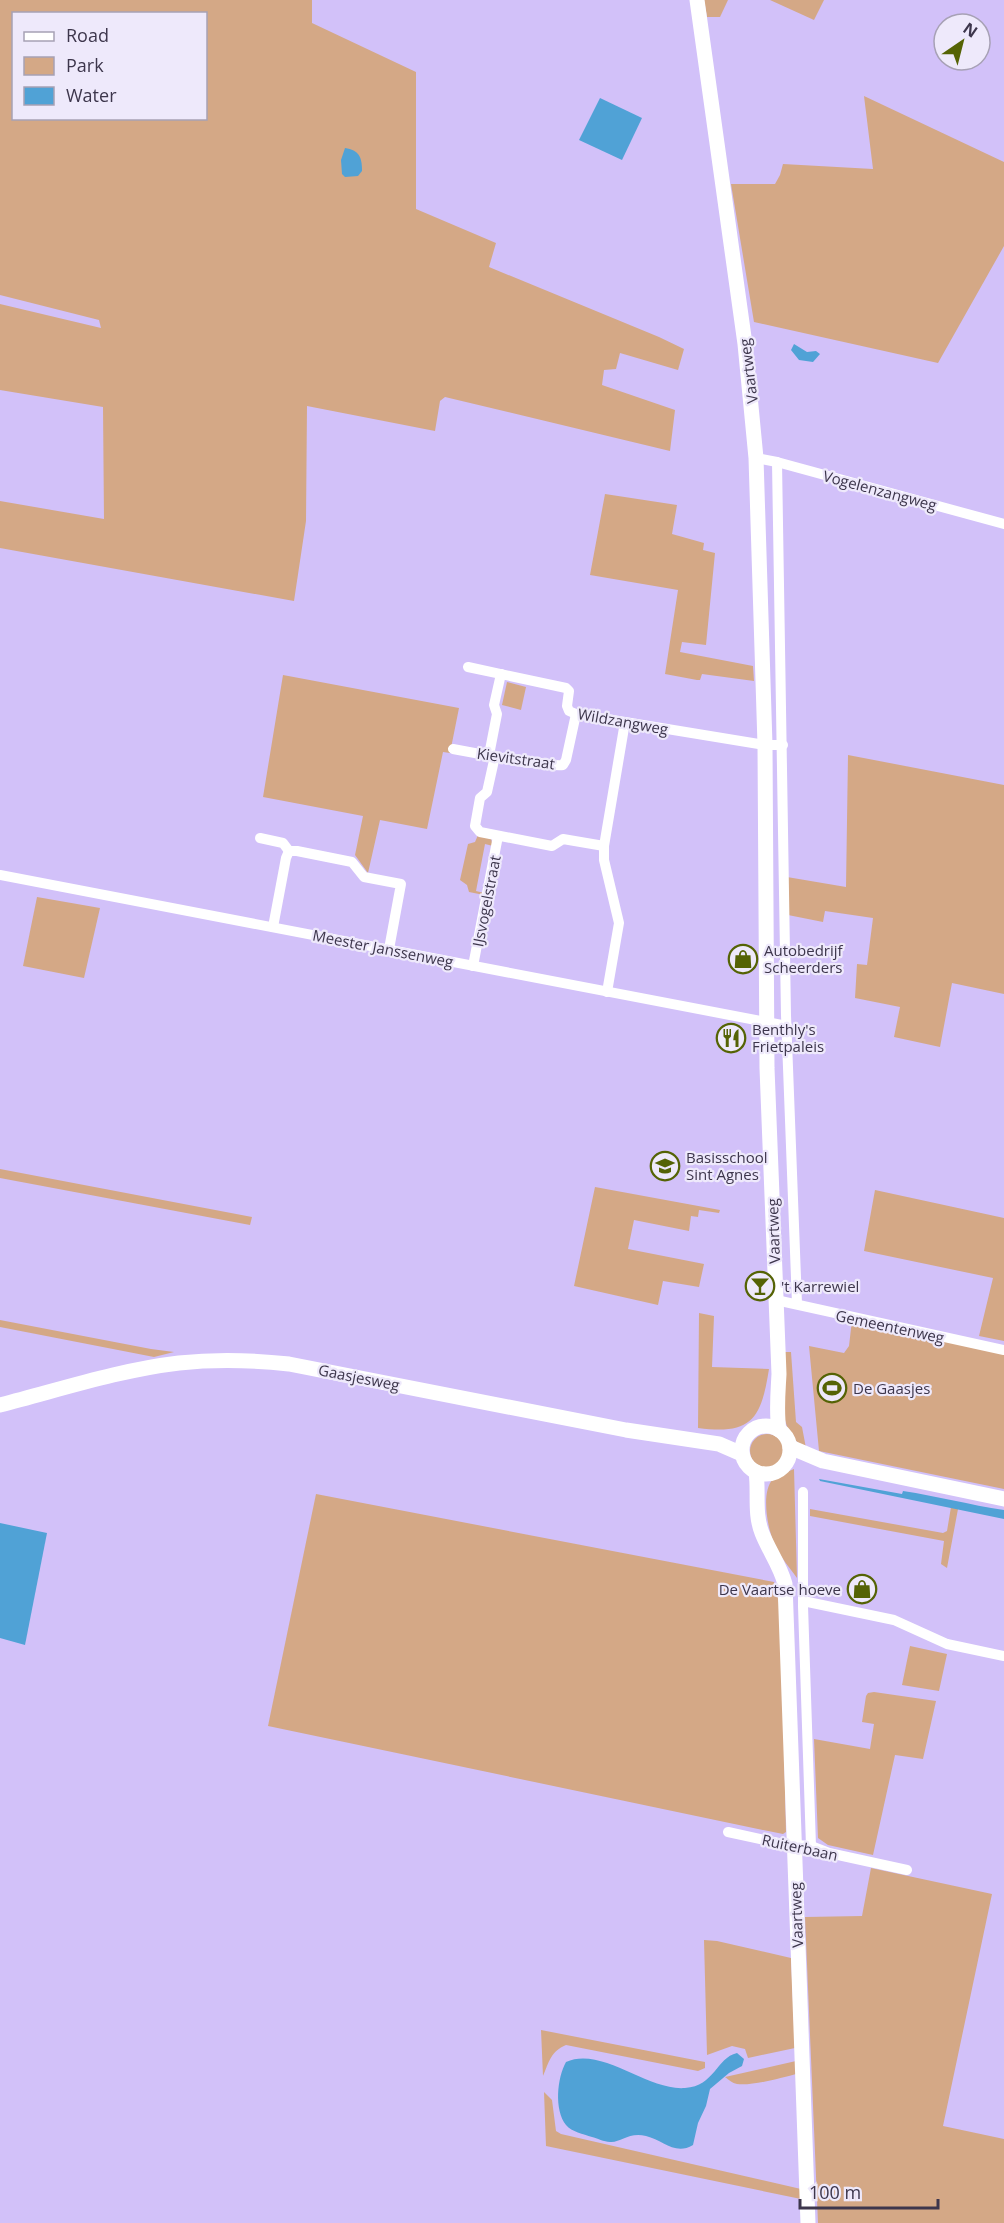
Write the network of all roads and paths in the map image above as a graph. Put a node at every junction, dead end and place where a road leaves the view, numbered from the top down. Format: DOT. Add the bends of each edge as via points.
graph roads {
  1 [pos="697,0"];
  2 [pos="756,458"];
  3 [pos="777,462"];
  4 [pos="1004,524"];
  5 [pos="468,667"];
  6 [pos="501,674"];
  7 [pos="576,714"];
  8 [pos="625,722"];
  9 [pos="765,745"];
  10 [pos="783,745"];
  11 [pos="453,749"];
  12 [pos="492,756"];
  13 [pos="498,836"];
  14 [pos="260,838"];
  15 [pos="604,846"];
  16 [pos="290,851"];
  17 [pos="0,875"];
  18 [pos="273,927"];
  19 [pos="389,950"];
  20 [pos="473,966"];
  21 [pos="607,992"];
  22 [pos="766,1023"];
  23 [pos="787,1026"];
  24 [pos="776,1300"];
  25 [pos="797,1304"];
  26 [pos="1004,1350"];
  27 [pos="0,1405"];
  28 [pos="772,1428"];
  29 [pos="743,1447"];
  30 [pos="788,1455"];
  31 [pos="763,1473"];
  32 [pos="803,1492"];
  33 [pos="1004,1499"];
  34 [pos="803,1604"];
  35 [pos="786,1606"];
  36 [pos="1004,1656"];
  37 [pos="728,1832"];
  38 [pos="794,1844"];
  39 [pos="811,1846"];
  40 [pos="907,1870"];
  41 [pos="808,2223"];
  1 -- 2 [label="street, Vaartweg" via="745,344"];
  2 -- 3 [label="street, Vogelenzangweg"];
  2 -- 9 [label="street, Vaartweg"];
  3 -- 4 [label="street, Vogelenzangweg"];
  3 -- 10 [label="street, Vaartweg"];
  5 -- 6 [label="street, Wildzangweg"];
  6 -- 7 [label="street, Wildzangweg" via="566,688 567,706"];
  6 -- 12 [label="street" via="494,705 497,714"];
  7 -- 8 [label="street, Wildzangweg"];
  7 -- 12 [label="street, Kievitstraat" via="563,765"];
  8 -- 9 [label="street, Wildzangweg"];
  8 -- 15 [label="street"];
  9 -- 10 [label="street"];
  9 -- 22 [label="street, Vaartweg"];
  10 -- 23 [label="street, Vaartweg"];
  11 -- 12 [label="street, Kievitstraat"];
  12 -- 13 [label="street" via="487,792 480,798 475,821 484,834"];
  13 -- 15 [label="street" via="552,846 563,839"];
  13 -- 20 [label="street, IJsvogelstraat"];
  14 -- 16 [label="street" via="283,843"];
  15 -- 21 [label="street" via="619,923"];
  16 -- 18 [label="street"];
  16 -- 19 [label="street" via="352,862 364,877 401,884"];
  17 -- 18 [label="street, Meester Janssenweg"];
  18 -- 19 [label="street, Meester Janssenweg"];
  19 -- 20 [label="street, Meester Janssenweg"];
  20 -- 21 [label="street, Meester Janssenweg"];
  21 -- 22 [label="street, Meester Janssenweg"];
  22 -- 23 [label="street"];
  22 -- 24 [label="street, Vaartweg"];
  23 -- 25 [label="street, Vaartweg"];
  24 -- 25 [label="street, Gemeentenweg"];
  24 -- 28 [label="street, Vaartweg" via="779,1374"];
  25 -- 26 [label="street, Gemeentenweg"];
  27 -- 29 [label="street, Gaasjesweg" via="177,1363 246,1360 289,1364 626,1430"];
  28 -- 29 [label="street" via="753,1430"];
  28 -- 30 [label="street" via="784,1435"];
  29 -- 31 [label="street" via="747,1465"];
  30 -- 31 [label="street" via="782,1468"];
  30 -- 33 [label="street"];
  31 -- 35 [label="street, Vaartweg" via="757,1515 781,1569"];
  32 -- 34 [label="street"];
  34 -- 35 [label="street"];
  34 -- 36 [label="street" via="894,1620 947,1644"];
  34 -- 39 [label="street"];
  35 -- 38 [label="street, Vaartweg"];
  37 -- 38 [label="street, Ruiterbaan"];
  38 -- 39 [label="street, Ruiterbaan"];
  38 -- 41 [label="street, Vaartweg"];
  39 -- 40 [label="street, Ruiterbaan"];
}
